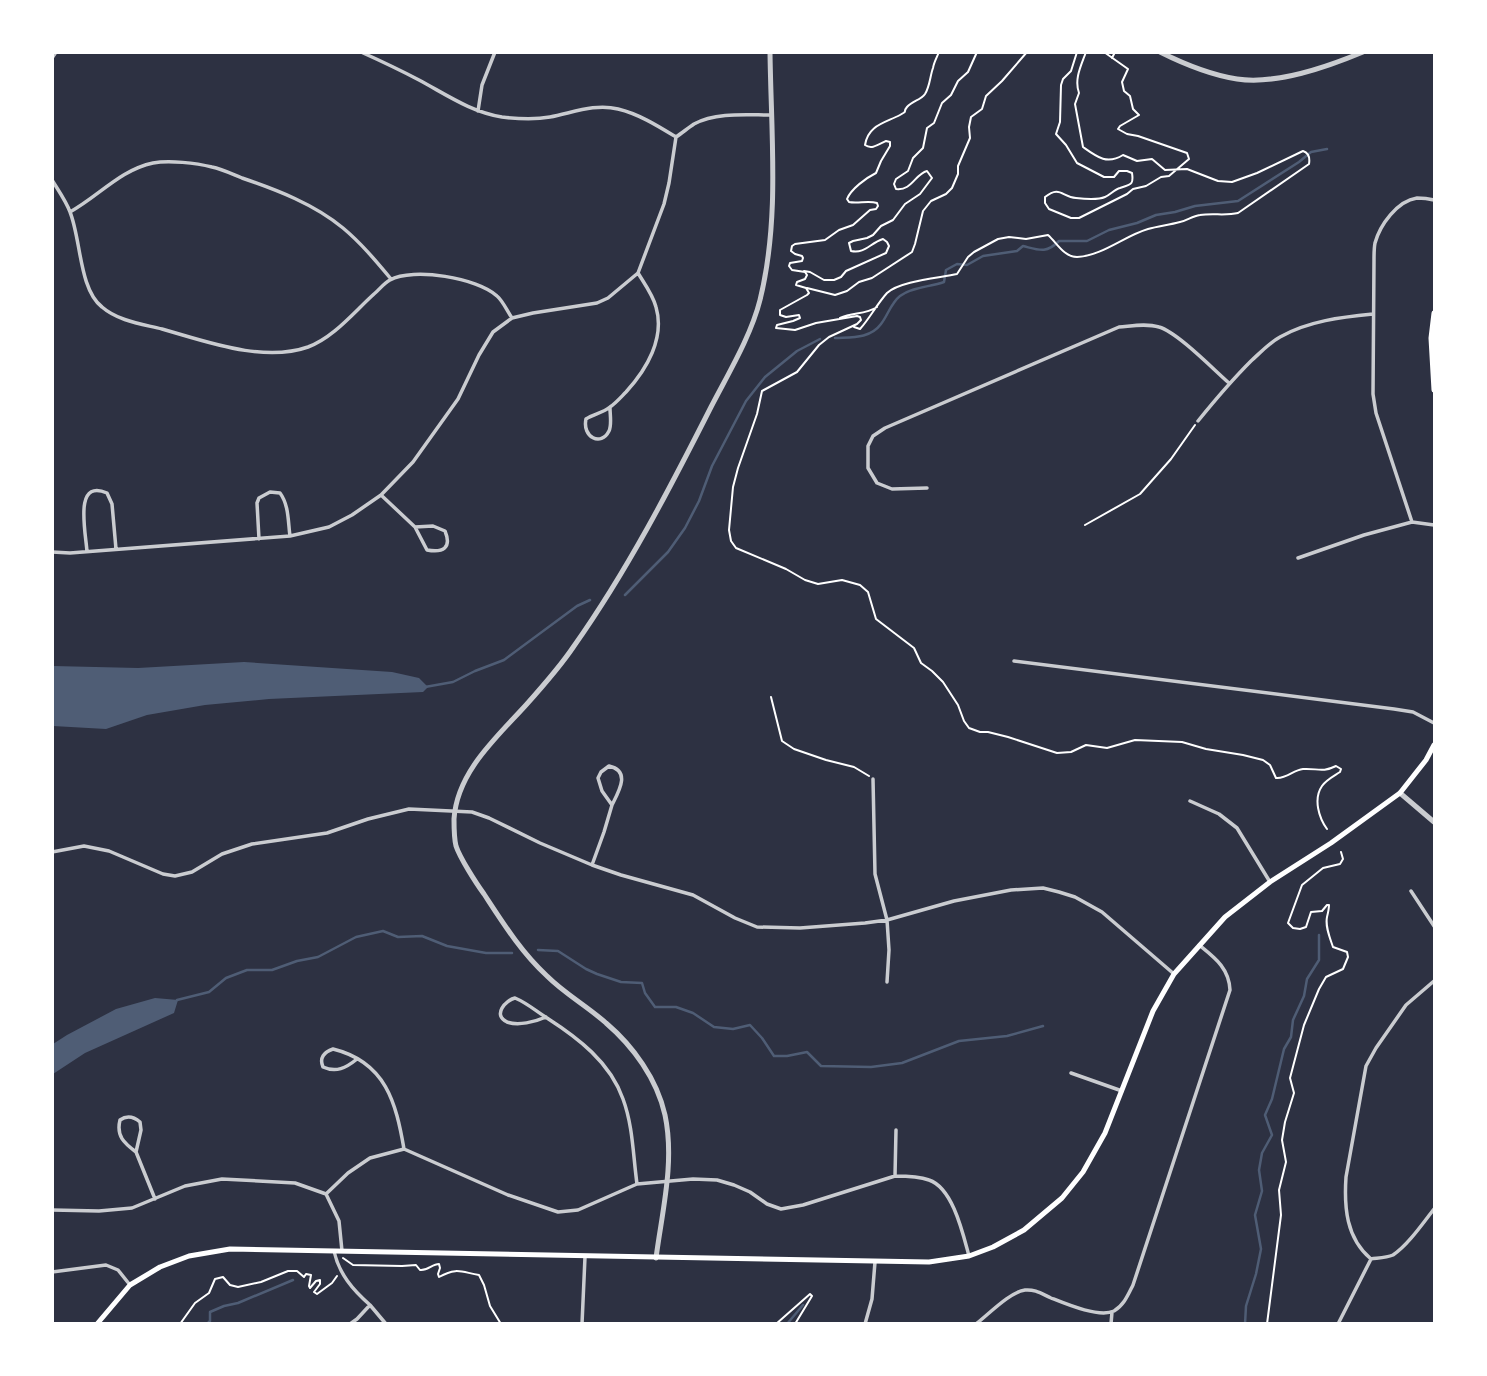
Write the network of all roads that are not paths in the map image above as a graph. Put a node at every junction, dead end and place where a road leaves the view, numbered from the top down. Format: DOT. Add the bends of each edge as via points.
graph roads {
  1 [pos="56,52"];
  2 [pos="361,52"];
  3 [pos="495,52"];
  4 [pos="770,52"];
  5 [pos="1160,52"];
  6 [pos="1363,52"];
  7 [pos="52,58"];
  8 [pos="478,111"];
  9 [pos="773,115"];
  10 [pos="676,137"];
  11 [pos="52,180"];
  12 [pos="1434,200"];
  13 [pos="70,212"];
  14 [pos="638,273"];
  15 [pos="391,279"];
  16 [pos="1434,313"];
  17 [pos="1373,314"];
  18 [pos="512,318"];
  19 [pos="1229,383"];
  20 [pos="1434,390"];
  21 [pos="610,408"];
  22 [pos="1198,422"];
  23 [pos="927,488"];
  24 [pos="381,495"];
  25 [pos="1412,522"];
  26 [pos="1434,525"];
  27 [pos="415,527"];
  28 [pos="290,536"];
  29 [pos="259,540"];
  30 [pos="116,550"];
  31 [pos="52,552"];
  32 [pos="87,552"];
  33 [pos="1298,558"];
  34 [pos="1014,661"];
  35 [pos="1434,723"];
  36 [pos="1434,745"];
  37 [pos="873,779"];
  38 [pos="1400,793"];
  39 [pos="1190,801"];
  40 [pos="612,804"];
  41 [pos="455,810"];
  42 [pos="1434,822"];
  43 [pos="52,852"];
  44 [pos="592,865"];
  45 [pos="1270,882"];
  46 [pos="1411,891"];
  47 [pos="887,920"];
  48 [pos="1434,926"];
  49 [pos="1199,945"];
  50 [pos="1174,974"];
  51 [pos="1434,981"];
  52 [pos="887,982"];
  53 [pos="546,1017"];
  54 [pos="357,1059"];
  55 [pos="1071,1073"];
  56 [pos="1122,1091"];
  57 [pos="896,1129"];
  58 [pos="404,1149"];
  59 [pos="136,1152"];
  60 [pos="895,1177"];
  61 [pos="667,1181"];
  62 [pos="636,1184"];
  63 [pos="326,1194"];
  64 [pos="155,1199"];
  65 [pos="1434,1209"];
  66 [pos="52,1210"];
  67 [pos="334,1251"];
  68 [pos="342,1251"];
  69 [pos="969,1256"];
  70 [pos="584,1257"];
  71 [pos="656,1258"];
  72 [pos="1371,1259"];
  73 [pos="875,1262"];
  74 [pos="52,1272"];
  75 [pos="130,1285"];
  76 [pos="370,1305"];
  77 [pos="1112,1312"];
  78 [pos="867,1323"];
  79 [pos="97,1324"];
  80 [pos="350,1324"];
  81 [pos="386,1324"];
  82 [pos="582,1324"];
  83 [pos="976,1324"];
  84 [pos="1111,1324"];
  85 [pos="1338,1324"];
  1 -- 7 [label="street"];
  2 -- 8 [label="street"];
  3 -- 8 [label="street"];
  4 -- 9 [label="street"];
  5 -- 6 [label="street" via="1204,71 1238,79 1297,75"];
  8 -- 10 [label="street" via="523,119 618,108"];
  9 -- 10 [label="street" via="711,118"];
  9 -- 41 [label="street" via="769,248 760,302 742,348 610,592 560,667 482,753 464,780"];
  10 -- 14 [label="street" via="664,204"];
  11 -- 13 [label="street"];
  12 -- 17 [label="street" via="1418,198 1403,204 1385,223 1376,243"];
  13 -- 15 [label="street" via="131,170 154,163 212,166 278,191 342,227"];
  13 -- 15 [label="street" via="84,271 101,307 121,318 236,349 289,352 308,347 328,337"];
  14 -- 18 [label="street" via="597,303"];
  14 -- 21 [label="street" via="655,303 656,342 639,378"];
  15 -- 18 [label="street" via="413,274 474,283 496,295"];
  16 -- 20 [label="main road"];
  17 -- 19 [label="street" via="1316,323 1280,337"];
  17 -- 25 [label="street" via="1376,413"];
  18 -- 24 [label="street" via="493,332 452,408 413,462"];
  19 -- 22 [label="street"];
  19 -- 23 [label="street" via="1161,327 1119,327 873,436 868,468 877,482 892,489"];
  21 -- 21 [label="street" via="586,419 584,426 592,438 607,435 611,429"];
  24 -- 27 [label="street"];
  24 -- 28 [label="street" via="329,527"];
  25 -- 26 [label="street"];
  25 -- 33 [label="street"];
  27 -- 27 [label="street" via="427,550 437,552 448,544 445,531"];
  28 -- 29 [label="street"];
  28 -- 29 [label="street" via="284,498 270,492 257,503"];
  29 -- 30 [label="street"];
  30 -- 32 [label="street"];
  30 -- 32 [label="street" via="112,505 107,493 95,489 86,496 84,507"];
  31 -- 32 [label="street"];
  34 -- 35 [label="street" via="1394,709"];
  36 -- 38 [label="main road"];
  37 -- 47 [label="street" via="875,874"];
  38 -- 42 [label="street"];
  38 -- 45 [label="main road"];
  39 -- 45 [label="street" via="1237,828"];
  40 -- 40 [label="street" via="622,778 609,766 598,778"];
  40 -- 44 [label="street"];
  41 -- 43 [label="street" via="410,809 327,833 253,844 175,876 84,846"];
  41 -- 44 [label="street" via="489,818"];
  41 -- 61 [label="street" via="456,847 517,944 548,978 632,1048 653,1081 665,1112"];
  44 -- 47 [label="street" via="693,895 757,928"];
  45 -- 49 [label="main road" via="1225,917"];
  46 -- 48 [label="street"];
  47 -- 50 [label="street" via="1011,890 1059,891 1101,912"];
  47 -- 52 [label="street"];
  49 -- 50 [label="main road"];
  49 -- 77 [label="street" via="1219,962 1230,990 1133,1285"];
  50 -- 56 [label="main road" via="1153,1011"];
  51 -- 72 [label="street" via="1406,1005 1366,1066 1345,1191 1355,1241"];
  53 -- 53 [label="street" via="515,998 502,1005 500,1013 509,1023"];
  53 -- 62 [label="street" via="595,1055 615,1081 628,1116"];
  54 -- 54 [label="street" via="333,1049 322,1056 321,1063 337,1070"];
  54 -- 58 [label="street" via="376,1073 388,1090"];
  55 -- 56 [label="street"];
  56 -- 69 [label="main road" via="1105,1133 1073,1186 1024,1230"];
  57 -- 60 [label="street"];
  58 -- 62 [label="street" via="558,1212 578,1210"];
  58 -- 63 [label="street" via="370,1158"];
  59 -- 59 [label="street" via="140,1122 125,1116 120,1120 120,1138"];
  59 -- 64 [label="street"];
  60 -- 61 [label="street" via="781,1209 717,1180"];
  60 -- 69 [label="street" via="922,1178 938,1185 958,1219"];
  61 -- 62 [label="street"];
  61 -- 71 [label="street"];
  63 -- 64 [label="street" via="296,1183 222,1178"];
  63 -- 68 [label="street" via="339,1222"];
  64 -- 66 [label="street" via="132,1208"];
  65 -- 72 [label="street" via="1393,1254"];
  67 -- 68 [label="main road"];
  67 -- 75 [label="main road" via="230,1249 189,1256"];
  67 -- 76 [label="street" via="349,1285"];
  68 -- 70 [label="main road"];
  69 -- 73 [label="main road"];
  70 -- 71 [label="main road"];
  70 -- 82 [label="street"];
  71 -- 73 [label="main road"];
  72 -- 85 [label="street"];
  73 -- 78 [label="street"];
  74 -- 75 [label="street" via="106,1265 118,1270"];
  75 -- 79 [label="main road"];
  76 -- 80 [label="street"];
  76 -- 81 [label="street"];
  77 -- 83 [label="street" via="1081,1309 1027,1290 1011,1296"];
  77 -- 84 [label="street"];
}
